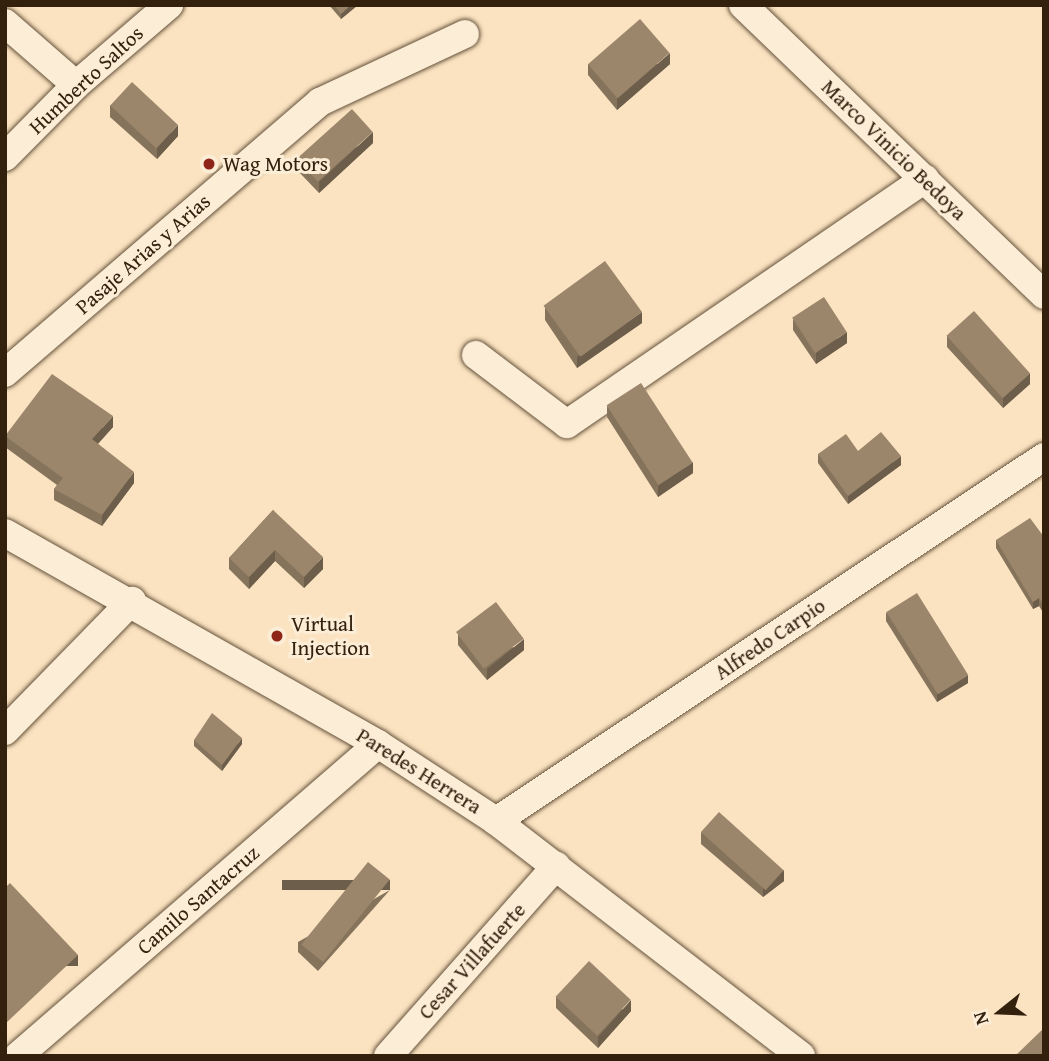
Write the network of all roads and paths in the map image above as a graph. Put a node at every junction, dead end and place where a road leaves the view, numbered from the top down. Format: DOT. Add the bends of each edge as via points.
graph roads {
  1 [pos="169,5"];
  2 [pos="743,5"];
  3 [pos="5,23"];
  4 [pos="465,34"];
  5 [pos="76,85"];
  6 [pos="5,157"];
  7 [pos="925,179"];
  8 [pos="1044,295"];
  9 [pos="476,355"];
  10 [pos="5,373"];
  11 [pos="1044,457"];
  12 [pos="5,533"];
  13 [pos="132,601"];
  14 [pos="5,731"];
  15 [pos="378,744"];
  16 [pos="496,821"];
  17 [pos="556,866"];
  18 [pos="18,1056"];
  19 [pos="388,1056"];
  20 [pos="801,1056"];
  1 -- 5 [label="street, Humberto Saltos"];
  2 -- 7 [label="street, Marco Vinicio Bedoya"];
  3 -- 5 [label="street"];
  4 -- 10 [label="street, Pasaje Arias y Arias" via="320,102"];
  5 -- 6 [label="street, Humberto Saltos"];
  7 -- 8 [label="street, Marco Vinicio Bedoya"];
  7 -- 9 [label="street" via="567,424"];
  11 -- 16 [label="street, Alfredo Carpio"];
  12 -- 13 [label="street, Paredes Herrera"];
  13 -- 14 [label="street"];
  13 -- 15 [label="street, Paredes Herrera"];
  15 -- 16 [label="street, Paredes Herrera"];
  15 -- 18 [label="street, Camilo Santacruz"];
  16 -- 17 [label="street, Paredes Herrera"];
  17 -- 19 [label="street, Cesar Villafuerte"];
  17 -- 20 [label="street, Paredes Herrera"];
}
